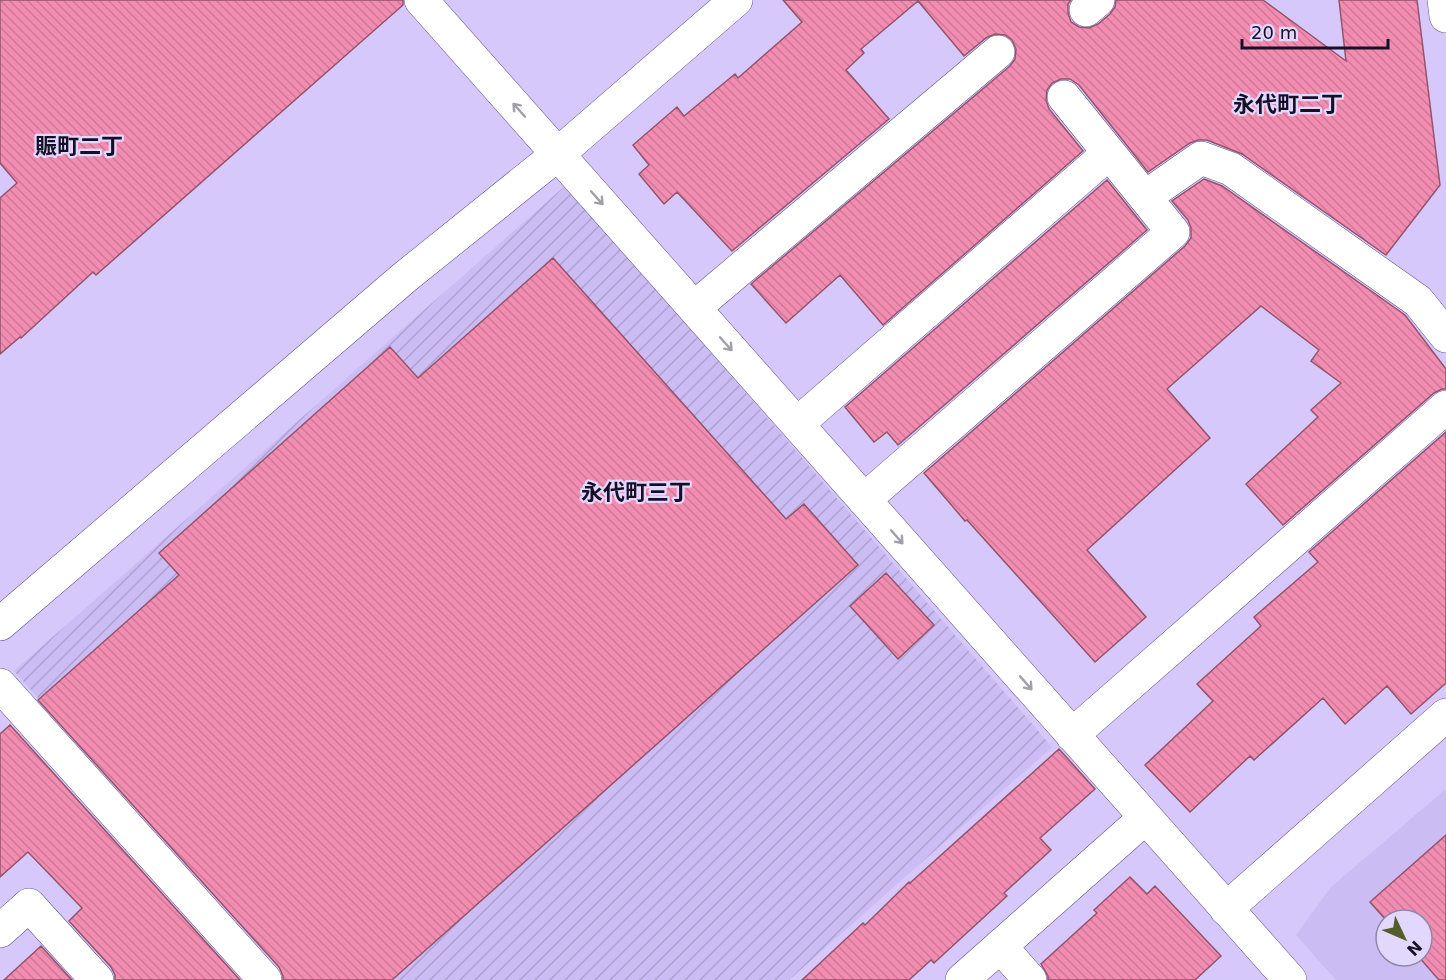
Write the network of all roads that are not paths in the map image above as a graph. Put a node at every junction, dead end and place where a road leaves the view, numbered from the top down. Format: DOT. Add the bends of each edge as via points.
graph roads {
  1 [pos="421,0"];
  2 [pos="736,0"];
  3 [pos="1444,0"];
  4 [pos="1446,16"];
  5 [pos="998,52"];
  6 [pos="1064,98"];
  7 [pos="1109,153"];
  8 [pos="558,154"];
  9 [pos="1145,197"];
  10 [pos="694,308"];
  11 [pos="1446,336"];
  12 [pos="1446,407"];
  13 [pos="797,424"];
  14 [pos="864,500"];
  15 [pos="0,624"];
  16 [pos="0,685"];
  17 [pos="1446,715"];
  18 [pos="1072,735"];
  19 [pos="1145,818"];
  20 [pos="1226,909"];
  21 [pos="0,931"];
  22 [pos="1000,946"];
  23 [pos="97,980"];
  24 [pos="265,980"];
  25 [pos="962,980"];
  26 [pos="1030,980"];
  27 [pos="1290,980"];
  8 -- 1 [label="street, one-way"];
  2 -- 8 [label="street"];
  3 -- 4 [label="street"];
  5 -- 10 [label="street"];
  6 -- 7 [label="street"];
  7 -- 9 [label="street"];
  7 -- 13 [label="street"];
  8 -- 10 [label="street, one-way"];
  8 -- 15 [label="street" via="405,277"];
  9 -- 11 [label="street" via="1201,158 1232,169 1418,301"];
  9 -- 14 [label="street" via="1173,232"];
  10 -- 13 [label="street, one-way"];
  12 -- 18 [label="street"];
  13 -- 14 [label="street"];
  14 -- 18 [label="street, one-way"];
  16 -- 24 [label="street"];
  17 -- 20 [label="street"];
  18 -- 19 [label="street"];
  19 -- 20 [label="street"];
  19 -- 22 [label="street"];
  20 -- 27 [label="street"];
  21 -- 23 [label="street" via="30,905"];
  22 -- 25 [label="street"];
  22 -- 26 [label="street"];
}
